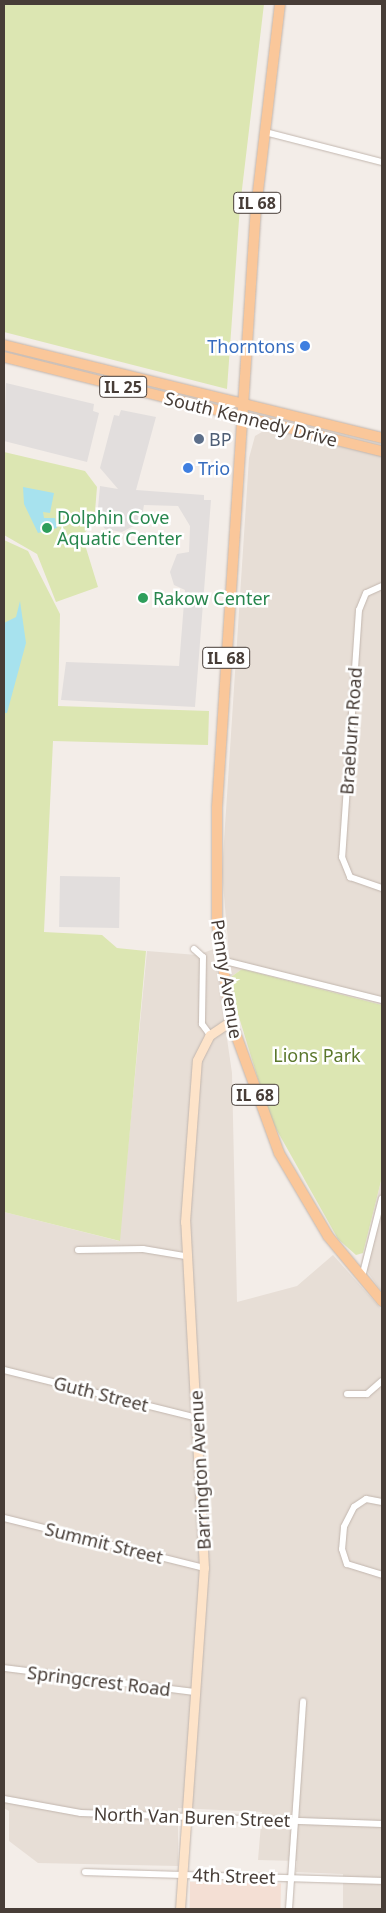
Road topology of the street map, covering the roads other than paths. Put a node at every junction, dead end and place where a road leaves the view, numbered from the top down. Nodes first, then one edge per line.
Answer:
1 (280, 4) edge
2 (265, 132) junction
3 (382, 162) edge
4 (4, 345) edge
5 (4, 357) edge
6 (243, 403) junction
7 (243, 416) junction
8 (382, 438) edge
9 (382, 451) edge
10 (382, 586) edge
11 (382, 888) edge
12 (194, 949) dead end
13 (221, 960) junction
14 (382, 1000) edge
15 (231, 1021) junction
16 (210, 1035) junction
17 (382, 1201) edge
18 (78, 1250) dead end
19 (185, 1256) junction
20 (362, 1277) junction
21 (382, 1301) edge
22 (4, 1370) edge
23 (382, 1381) edge
24 (348, 1394) dead end
25 (198, 1418) junction
26 (382, 1502) edge
27 (4, 1518) edge
28 (204, 1568) junction
29 (382, 1575) edge
30 (4, 1668) edge
31 (195, 1692) junction
32 (303, 1702) dead end
33 (4, 1799) edge
34 (187, 1818) junction
35 (295, 1822) junction
36 (382, 1824) edge
37 (85, 1872) dead end
38 (183, 1874) junction
39 (292, 1878) junction
40 (382, 1881) edge
41 (180, 1909) edge
42 (289, 1909) edge

1 - 2 main road, IL 68
2 - 3 street
2 - 6 main road, IL 68
4 - 6 main road, South Kennedy Drive / IL 25
5 - 7 main road, South Kennedy Drive / IL 25
6 - 7 main road, IL 68
6 - 8 main road, South Kennedy Drive / IL 25
7 - 9 main road, South Kennedy Drive / IL 25
7 - 13 main road, Penny Avenue / IL 68
10 - 11 street, Braeburn Road
12 - 16 street
13 - 14 street
13 - 15 main road, Penny Avenue / IL 68
15 - 16 street
15 - 20 main road, Penny Avenue / IL 68
16 - 19 street, Barrington Avenue
17 - 20 street
18 - 19 street
19 - 25 street, Barrington Avenue
20 - 21 main road, Penny Avenue / IL 68
22 - 25 street, Guth Street
23 - 24 street
25 - 28 street, Barrington Avenue
26 - 29 street
27 - 28 street, Summit Street
28 - 31 street, Barrington Avenue
30 - 31 street, Springcrest Road
31 - 34 street, Barrington Avenue
32 - 35 street
33 - 34 street, North Van Buren Street
34 - 35 street, North Van Buren Street
34 - 38 street, Barrington Avenue
35 - 36 street, North Van Buren Street
35 - 39 street
37 - 38 street, 4th Street
38 - 39 street, 4th Street
38 - 41 street, Barrington Avenue
39 - 40 street, 4th Street
39 - 42 street

